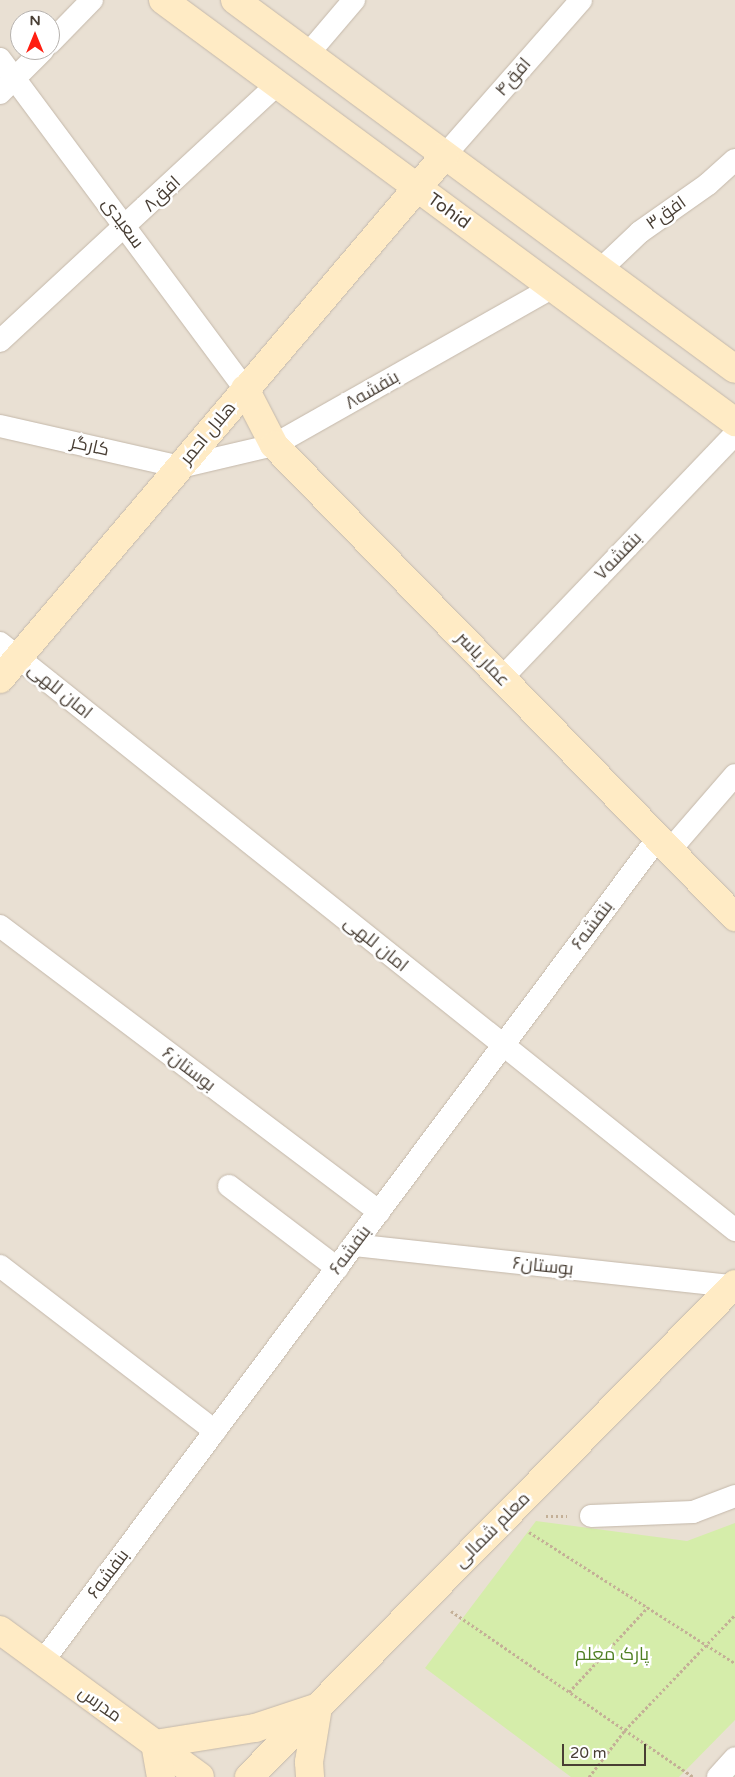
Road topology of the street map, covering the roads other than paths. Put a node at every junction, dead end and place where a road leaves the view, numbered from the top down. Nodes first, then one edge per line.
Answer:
1 (92, 0) edge
2 (163, 0) edge
3 (235, 0) edge
4 (354, 0) edge
5 (581, 0) edge
6 (60, 32) edge
7 (308, 54) junction
8 (0, 59) edge
9 (32, 60) edge
10 (16, 77) junction
11 (278, 84) junction
12 (0, 94) edge
13 (445, 155) junction
14 (735, 160) edge
15 (417, 187) junction
16 (126, 228) junction
17 (600, 270) junction
18 (553, 287) junction
19 (0, 341) edge
20 (735, 369) edge
21 (245, 389) junction
22 (735, 422) edge
23 (0, 426) edge
24 (735, 434) edge
25 (274, 445) junction
26 (180, 467) junction
27 (9, 650) edge
28 (502, 678) junction
29 (0, 679) edge
30 (735, 775) edge
31 (664, 844) junction
32 (735, 917) edge
33 (0, 926) edge
34 (503, 1045) junction
35 (229, 1186) dead end
36 (379, 1212) junction
37 (735, 1230) edge
38 (354, 1245) junction
39 (0, 1266) edge
40 (337, 1268) junction
41 (734, 1285) edge
42 (215, 1431) junction
43 (735, 1496) edge
44 (591, 1516) road end
45 (0, 1630) edge
46 (43, 1662) junction
47 (318, 1707) junction
48 (155, 1744) junction
49 (735, 1758) edge
50 (160, 1777) edge
51 (200, 1777) edge
52 (249, 1777) edge
53 (310, 1777) edge
54 (718, 1777) edge

1 - 6 street
2 - 11 street, Tohid
3 - 7 street
4 - 7 street
5 - 13 street, افق۴
7 - 13 street
8 - 10 street, سعیدی
9 - 10 street
10 - 12 street
10 - 16 street, سعیدی
11 - 15 street, Tohid
11 - 16 street, افق۸
13 - 15 street, هلال احمر
13 - 17 street
14 - 17 street, افق۳
15 - 18 street, Tohid
15 - 21 street, هلال احمر
16 - 19 street, افق۸
16 - 21 street, سعیدی
17 - 20 street
18 - 22 street, Tohid
18 - 25 street, بنفشه۸
21 - 25 street, عمار یاسر
21 - 26 street, هلال احمر
23 - 26 street, کارگر
24 - 28 street, بنفشه۷
25 - 26 street, بنفشه۸
25 - 28 street, عمار یاسر
26 - 27 street, هلال احمر
27 - 29 street, هلال احمر
27 - 34 street, امان للهی
28 - 31 street, عمار یاسر
30 - 31 street, بنفشه۶
31 - 32 street, عمار یاسر
31 - 34 street, بنفشه۶
33 - 36 street, بوستان۶
34 - 36 street, بنفشه۶
34 - 37 street, امان للهی
35 - 40 street
36 - 38 street, بنفشه۶
38 - 40 street, بنفشه۶
38 - 41 street, بوستان۶
39 - 42 street
40 - 42 street, بنفشه۶
41 - 47 street, معلم شمالی
42 - 46 street, بنفشه۶
43 - 44 street
45 - 46 street, مدرس
46 - 48 street, مدرس
47 - 48 street
47 - 52 street, معلم شمالی
47 - 53 street
48 - 50 street
48 - 51 street, مدرس
49 - 54 street

